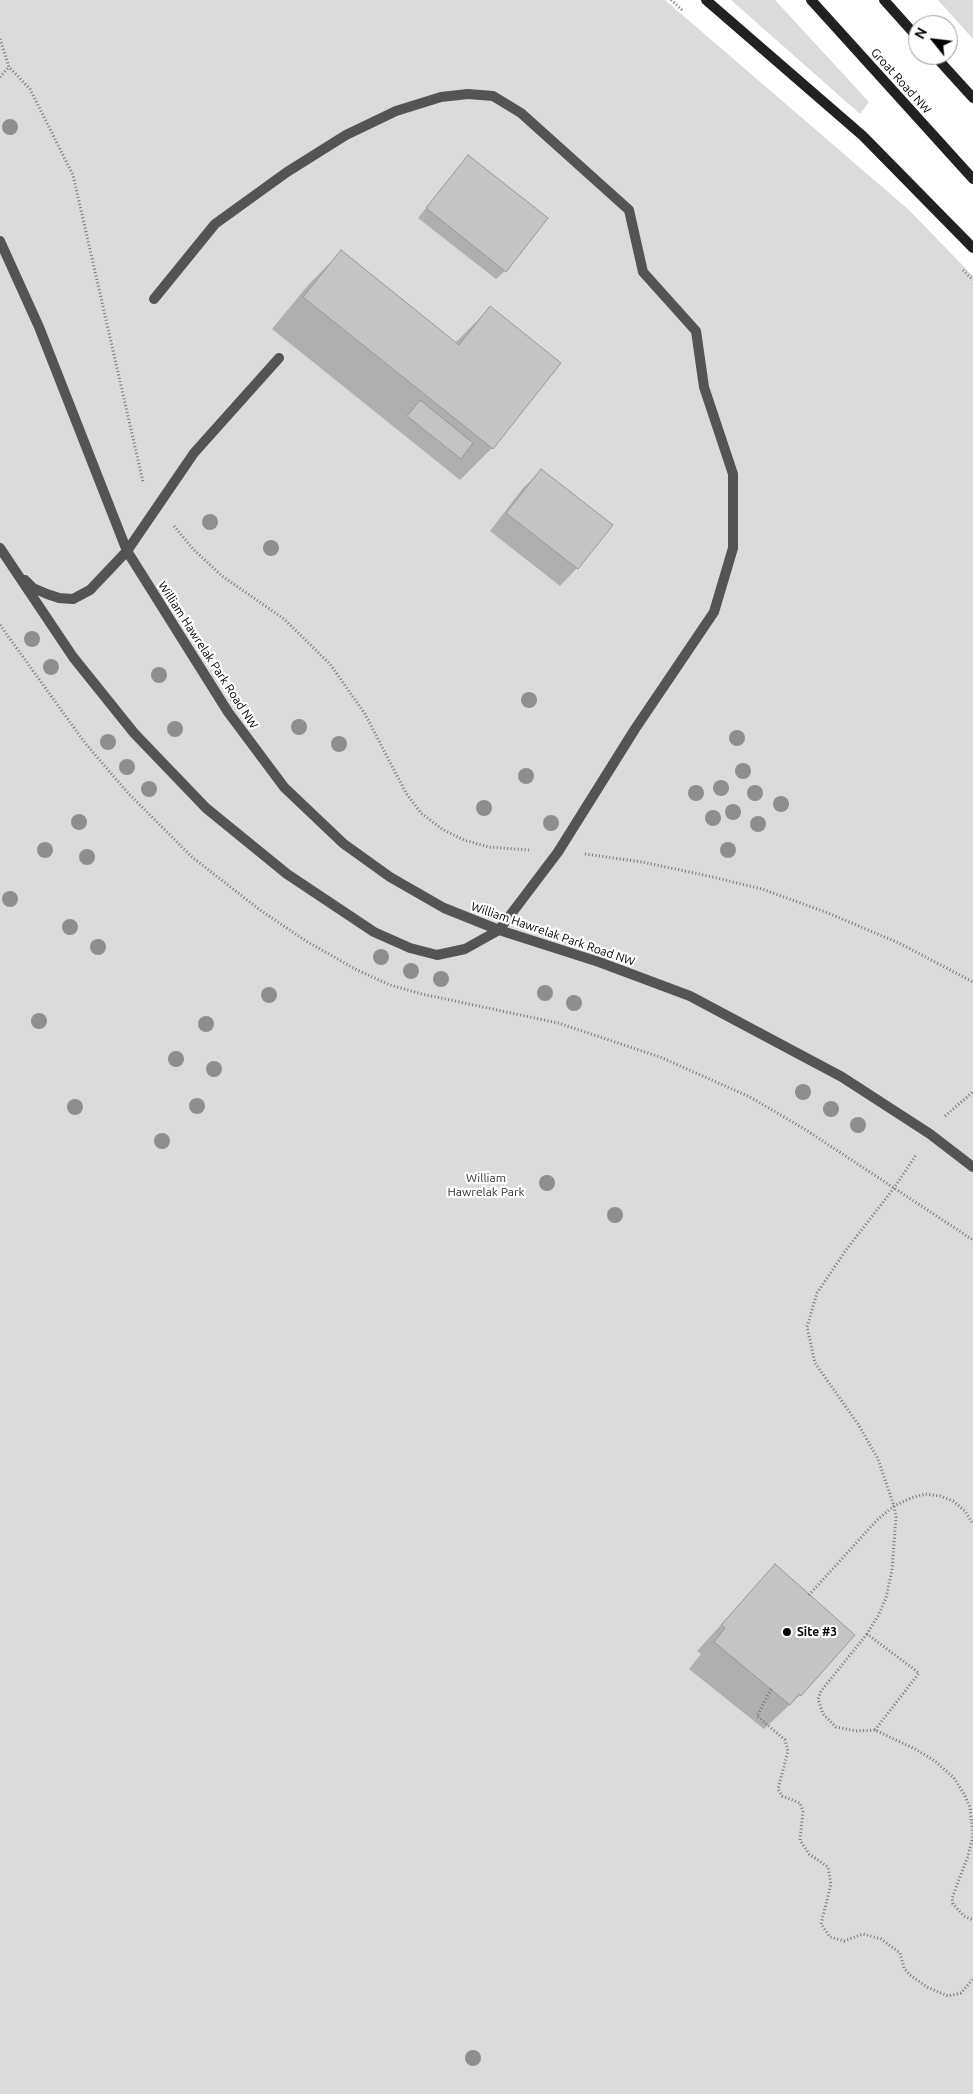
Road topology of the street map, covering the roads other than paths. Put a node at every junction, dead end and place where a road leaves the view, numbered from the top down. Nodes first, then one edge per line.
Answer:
1 (706, 0) edge
2 (811, 0) edge
3 (884, 0) edge
4 (908, 27) edge
5 (943, 65) edge
6 (973, 98) edge
7 (973, 178) edge
8 (0, 241) edge
9 (973, 248) edge
10 (154, 298) dead end
11 (279, 358) dead end
12 (0, 548) edge
13 (127, 552) junction
14 (16, 573) junction
15 (499, 930) junction
16 (973, 1168) edge

1 - 9 main road
2 - 7 main road, Groat Road NW
3 - 4 main road
5 - 6 main road
8 - 13 street, William Hawrelak Park Road NW
10 - 15 street
11 - 13 street
12 - 14 street
13 - 14 street
13 - 15 street, William Hawrelak Park Road NW
14 - 15 street
15 - 16 street, William Hawrelak Park Road NW

